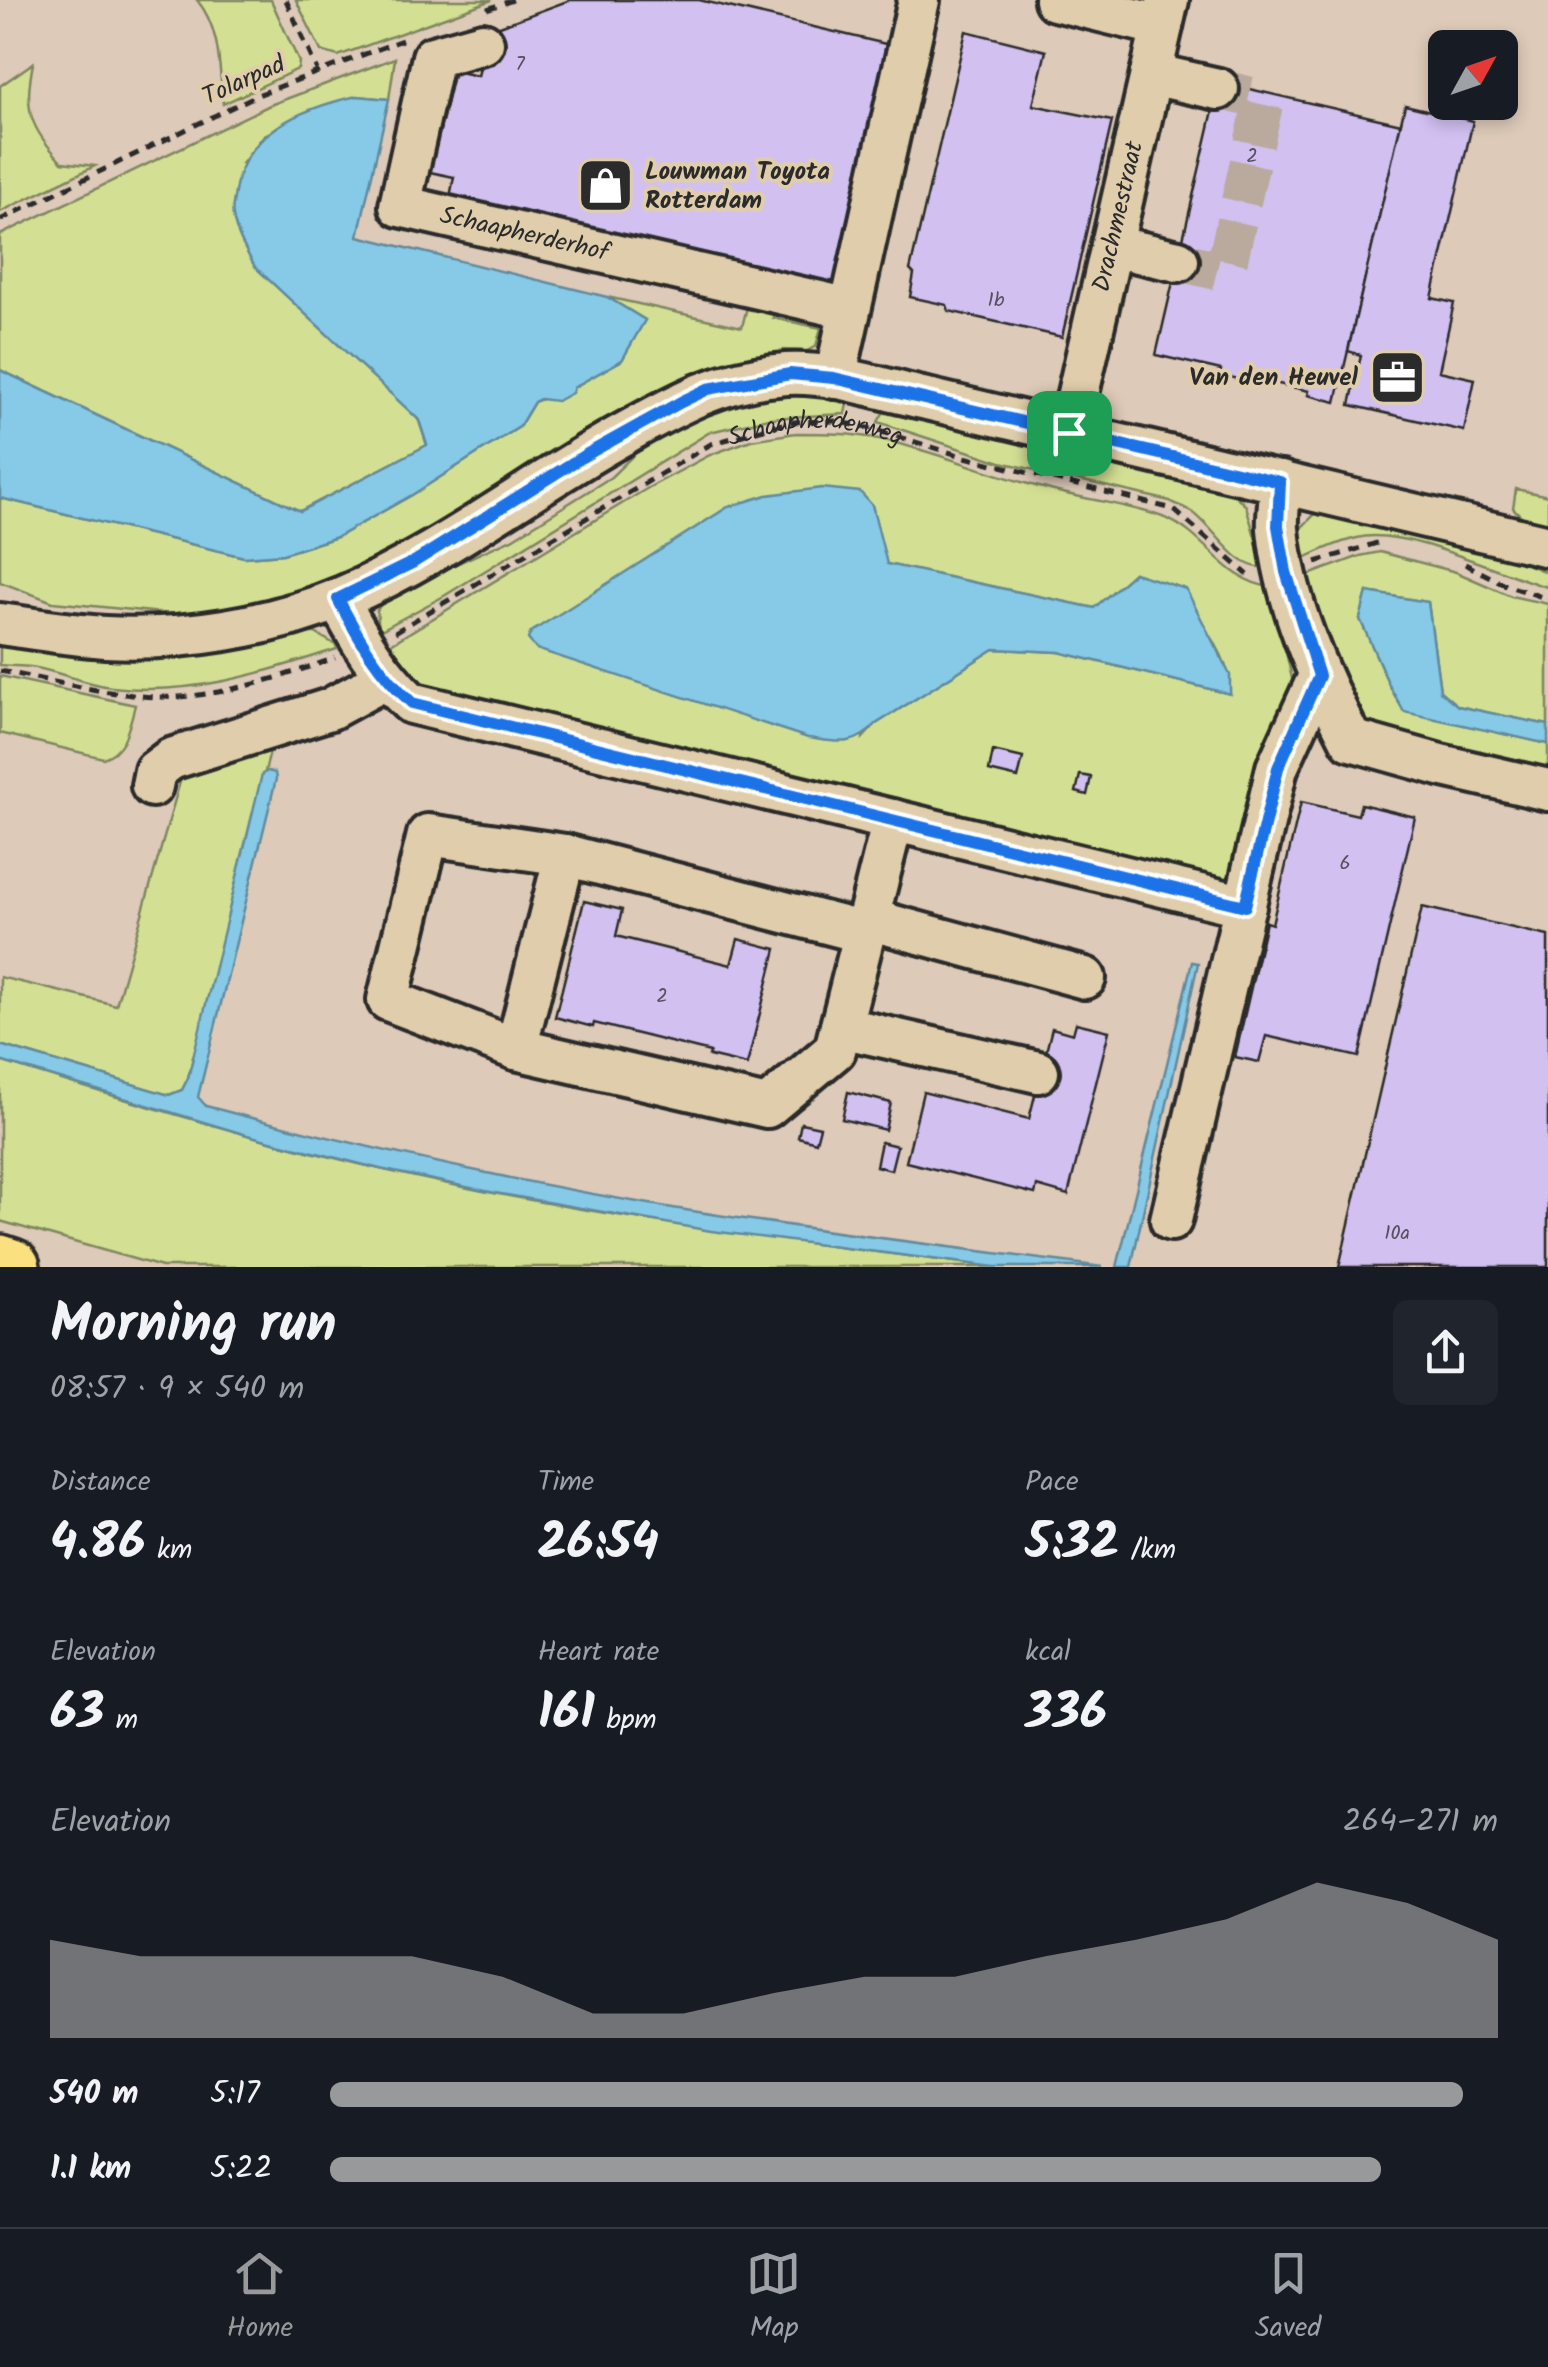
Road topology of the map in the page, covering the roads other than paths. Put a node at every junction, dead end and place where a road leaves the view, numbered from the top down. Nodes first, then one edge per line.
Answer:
1 (1055, 0) edge
2 (906, 3) edge
3 (1165, 13) edge
4 (482, 28) road end
5 (1151, 74) junction
6 (1218, 89) tunnel mouth
7 (1112, 246) junction
8 (1178, 261) tunnel mouth
9 (850, 310) junction
10 (834, 378) junction
11 (1069, 433) junction
12 (1280, 482) junction
13 (1548, 546) edge
14 (338, 599) junction
15 (0, 606) edge
16 (0, 624) edge
17 (73, 634) junction
18 (374, 664) junction
19 (1319, 676) junction
20 (152, 786) dead end
21 (1548, 790) edge
22 (892, 820) junction
23 (565, 855) junction
24 (1245, 906) junction
25 (867, 926) junction
26 (1085, 978) dead end
27 (841, 1028) junction
28 (516, 1049) junction
29 (1038, 1072) dead end
30 (1170, 1220) dead end
31 (0, 1263) edge
32 (12, 1267) edge

1 - 3 street
2 - 9 street
3 - 5 street, Drachmestraat
4 - 9 street, Schaapherderhof
5 - 6 street
5 - 7 street, Drachmestraat
7 - 8 street
7 - 11 street, Drachmestraat
9 - 10 street
10 - 11 street, Schaapherderweg
10 - 14 street, Schaapherderweg
11 - 12 street, Schaapherderweg
12 - 13 street, Schaapherderweg
12 - 19 street
14 - 17 street, Schaapherderweg
14 - 18 street
15 - 17 street, Schaapherderweg
16 - 17 street, Schaapherderweg
18 - 20 street
18 - 22 street
19 - 21 street
19 - 24 street
22 - 24 street
22 - 25 street
23 - 25 street
23 - 28 street
23 - 28 street
24 - 30 street
25 - 26 street
25 - 27 street
27 - 28 street
27 - 29 street
31 - 32 highway

